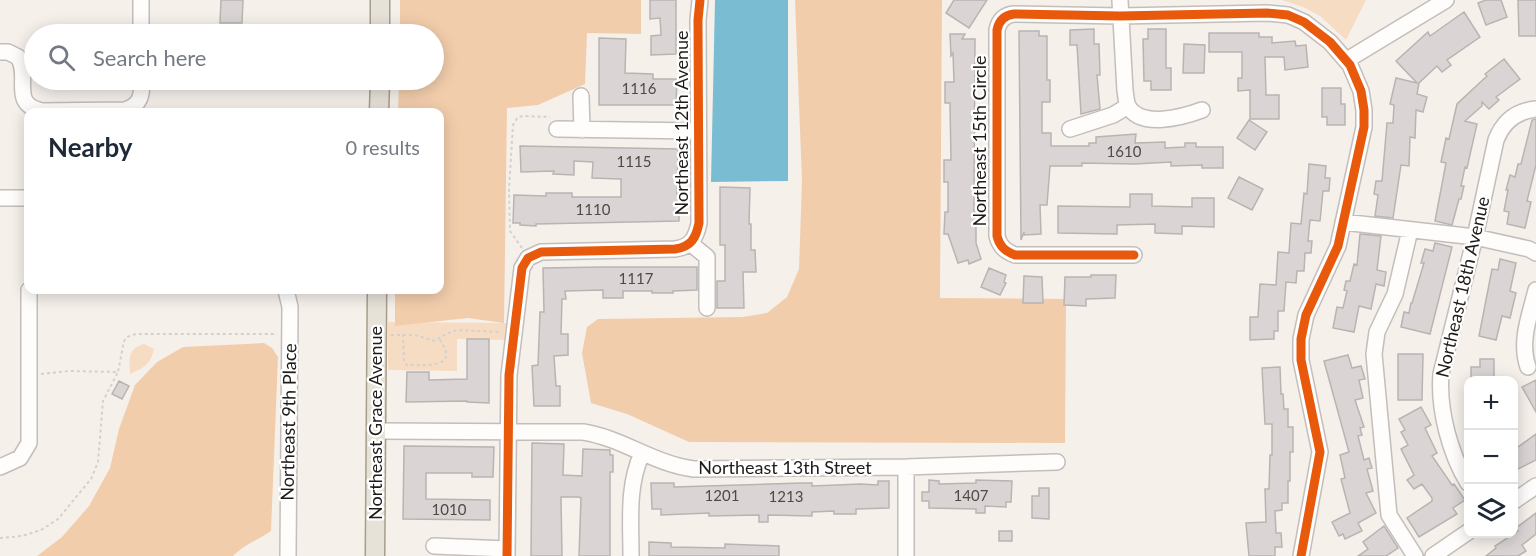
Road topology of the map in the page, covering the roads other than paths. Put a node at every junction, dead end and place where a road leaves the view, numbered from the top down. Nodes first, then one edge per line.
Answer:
1 (141, 0) edge
2 (381, 0) edge
3 (700, 0) edge
4 (1446, 0) edge
5 (1267, 7) edge
6 (1120, 8) edge
7 (141, 24) edge
8 (380, 24) edge
9 (0, 52) edge
10 (1347, 60) junction
11 (141, 90) edge
12 (380, 90) edge
13 (581, 96) dead end
14 (1128, 106) junction
15 (34, 108) edge
16 (130, 108) edge
17 (379, 108) edge
18 (1536, 109) edge
19 (1202, 110) dead end
20 (557, 129) road end
21 (1071, 129) dead end
22 (582, 130) junction
23 (698, 131) junction
24 (0, 198) edge
25 (24, 198) edge
26 (1343, 222) junction
27 (1410, 230) junction
28 (1475, 237) junction
29 (690, 243) junction
30 (1536, 253) edge
31 (1134, 255) dead end
32 (1536, 290) edge
33 (29, 294) edge
34 (288, 294) edge
35 (377, 294) edge
36 (707, 308) dead end
37 (1528, 366) dead end
38 (376, 430) junction
39 (508, 433) junction
40 (642, 453) junction
41 (1057, 462) dead end
42 (0, 467) edge
43 (906, 467) junction
44 (1464, 476) edge
45 (1536, 486) edge
46 (1518, 498) edge
47 (1464, 535) edge
48 (434, 546) dead end
49 (507, 553) edge
50 (288, 556) edge
51 (375, 556) edge
52 (631, 556) edge
53 (906, 556) edge
54 (1301, 556) edge
55 (1415, 556) edge
56 (1433, 556) edge

1 - 7 street
2 - 8 main road
3 - 23 street, Northeast 12th Avenue
4 - 10 street
5 - 6 street
5 - 10 street
6 - 14 street
6 - 31 street, Northeast 15th Circle
9 - 15 street
10 - 26 street
11 - 16 street
12 - 17 main road
13 - 22 street
14 - 19 street
14 - 21 street
18 - 28 street, Northeast 18th Avenue
20 - 22 street
22 - 23 street
23 - 29 street, Northeast 12th Avenue
24 - 25 street
26 - 27 street
26 - 54 street
27 - 28 street
27 - 55 street
28 - 30 street
28 - 44 street, Northeast 18th Avenue
29 - 36 street
29 - 39 street
32 - 37 street
33 - 42 street
34 - 50 street, Northeast 9th Place
35 - 38 main road, Northeast Grace Avenue
38 - 39 street, Northeast 13th Street
38 - 51 main road, Northeast Grace Avenue
39 - 40 street, Northeast 13th Street
39 - 49 street
40 - 43 street, Northeast 13th Street
40 - 52 street
41 - 43 street, Northeast 13th Street
43 - 53 street
45 - 46 street
47 - 56 street
48 - 49 street

